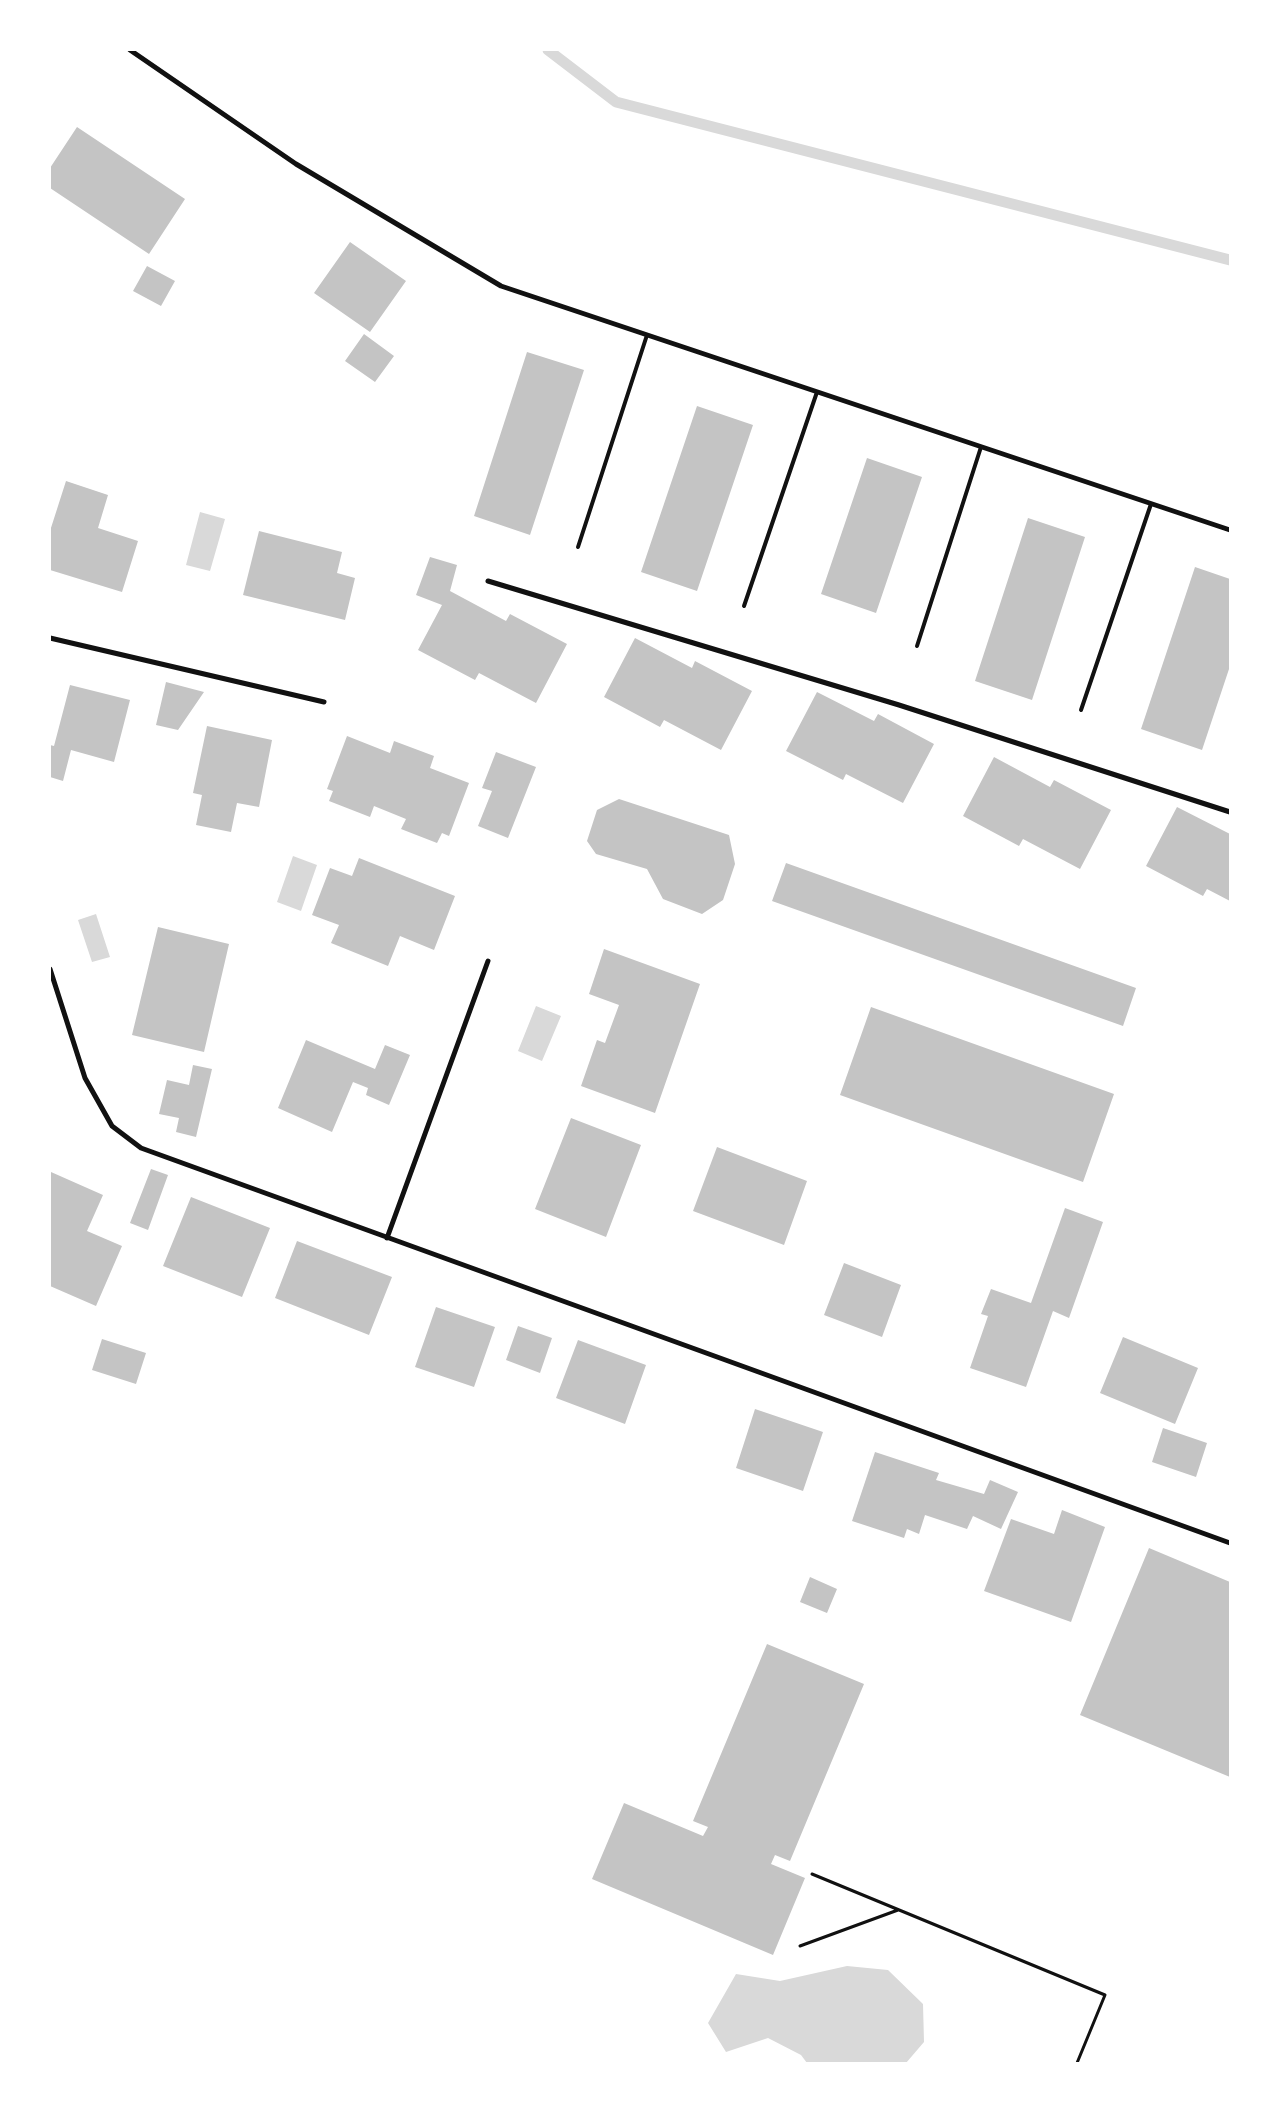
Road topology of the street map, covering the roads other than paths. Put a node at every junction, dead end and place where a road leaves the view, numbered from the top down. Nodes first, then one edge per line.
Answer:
1 (130, 50) edge
2 (647, 335) junction
3 (817, 392) junction
4 (981, 447) junction
5 (1151, 504) junction
6 (1230, 530) edge
7 (578, 547) dead end
8 (488, 580) dead end
9 (744, 606) dead end
10 (50, 638) edge
11 (917, 646) dead end
12 (324, 702) dead end
13 (1081, 710) dead end
14 (1230, 812) edge
15 (488, 961) dead end
16 (50, 969) edge
17 (387, 1238) junction
18 (1230, 1543) edge

1 - 2 street
2 - 3 street
2 - 7 lane
3 - 4 street
3 - 9 lane
4 - 5 street
4 - 11 lane
5 - 6 street
5 - 13 lane
8 - 14 street
10 - 12 street
15 - 17 street
16 - 17 street
17 - 18 street

